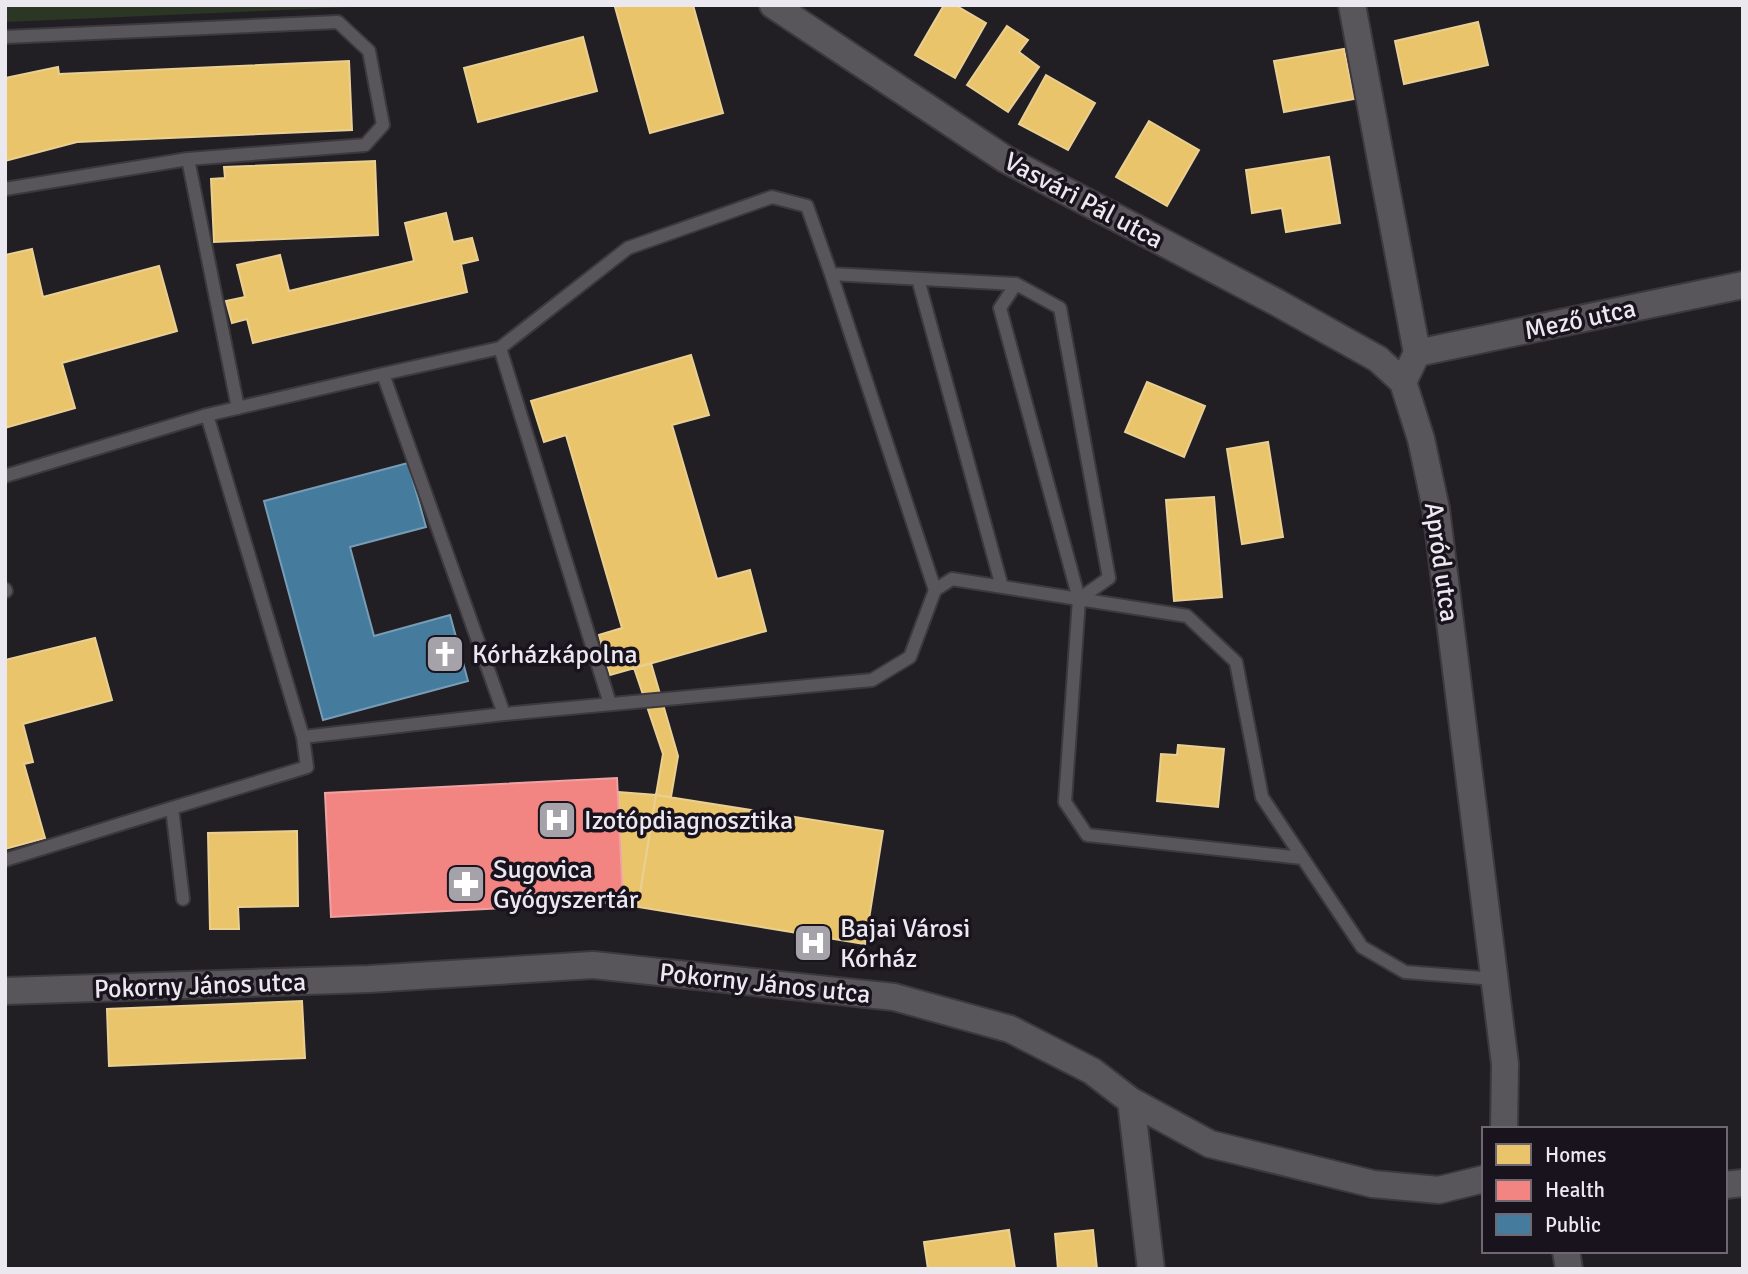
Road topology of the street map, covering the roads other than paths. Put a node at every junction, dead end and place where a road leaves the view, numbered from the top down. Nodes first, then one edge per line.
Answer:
1 (773, 5) edge
2 (1352, 5) edge
3 (5, 37) edge
4 (188, 159) junction
5 (5, 189) edge
6 (831, 274) junction
7 (918, 279) junction
8 (1016, 284) junction
9 (1743, 285) edge
10 (500, 348) junction
11 (1417, 353) junction
12 (383, 374) junction
13 (1403, 382) junction
14 (238, 408) junction
15 (207, 415) junction
16 (5, 476) edge
17 (1002, 587) junction
18 (934, 590) junction
19 (1079, 599) junction
20 (610, 704) junction
21 (504, 714) junction
22 (303, 737) junction
23 (172, 808) junction
24 (1302, 858) junction
25 (5, 860) edge
26 (183, 899) dead end
27 (1494, 979) junction
28 (5, 991) edge
29 (1131, 1101) junction
30 (1504, 1127) edge
31 (1482, 1179) edge
32 (1151, 1269) edge

1 - 13 street, Vasvári Pál utca
2 - 11 street
3 - 4 lane
4 - 5 lane
4 - 14 lane
6 - 7 lane
6 - 10 lane
6 - 18 lane
7 - 8 lane
7 - 17 lane
8 - 19 lane
8 - 19 lane
9 - 11 street, Mező utca
10 - 12 lane
10 - 20 lane
11 - 13 street
12 - 14 lane
12 - 21 lane
13 - 27 street, Apród utca
14 - 15 lane
15 - 16 lane
15 - 22 lane
17 - 18 lane
17 - 19 lane
18 - 20 lane
19 - 24 lane
19 - 24 lane
20 - 21 lane
21 - 22 lane
22 - 23 lane
23 - 25 lane
23 - 26 lane
24 - 27 lane
27 - 30 street, Apród utca
28 - 29 street, Pokorny János utca
29 - 31 street, Pokorny János utca
29 - 32 street

